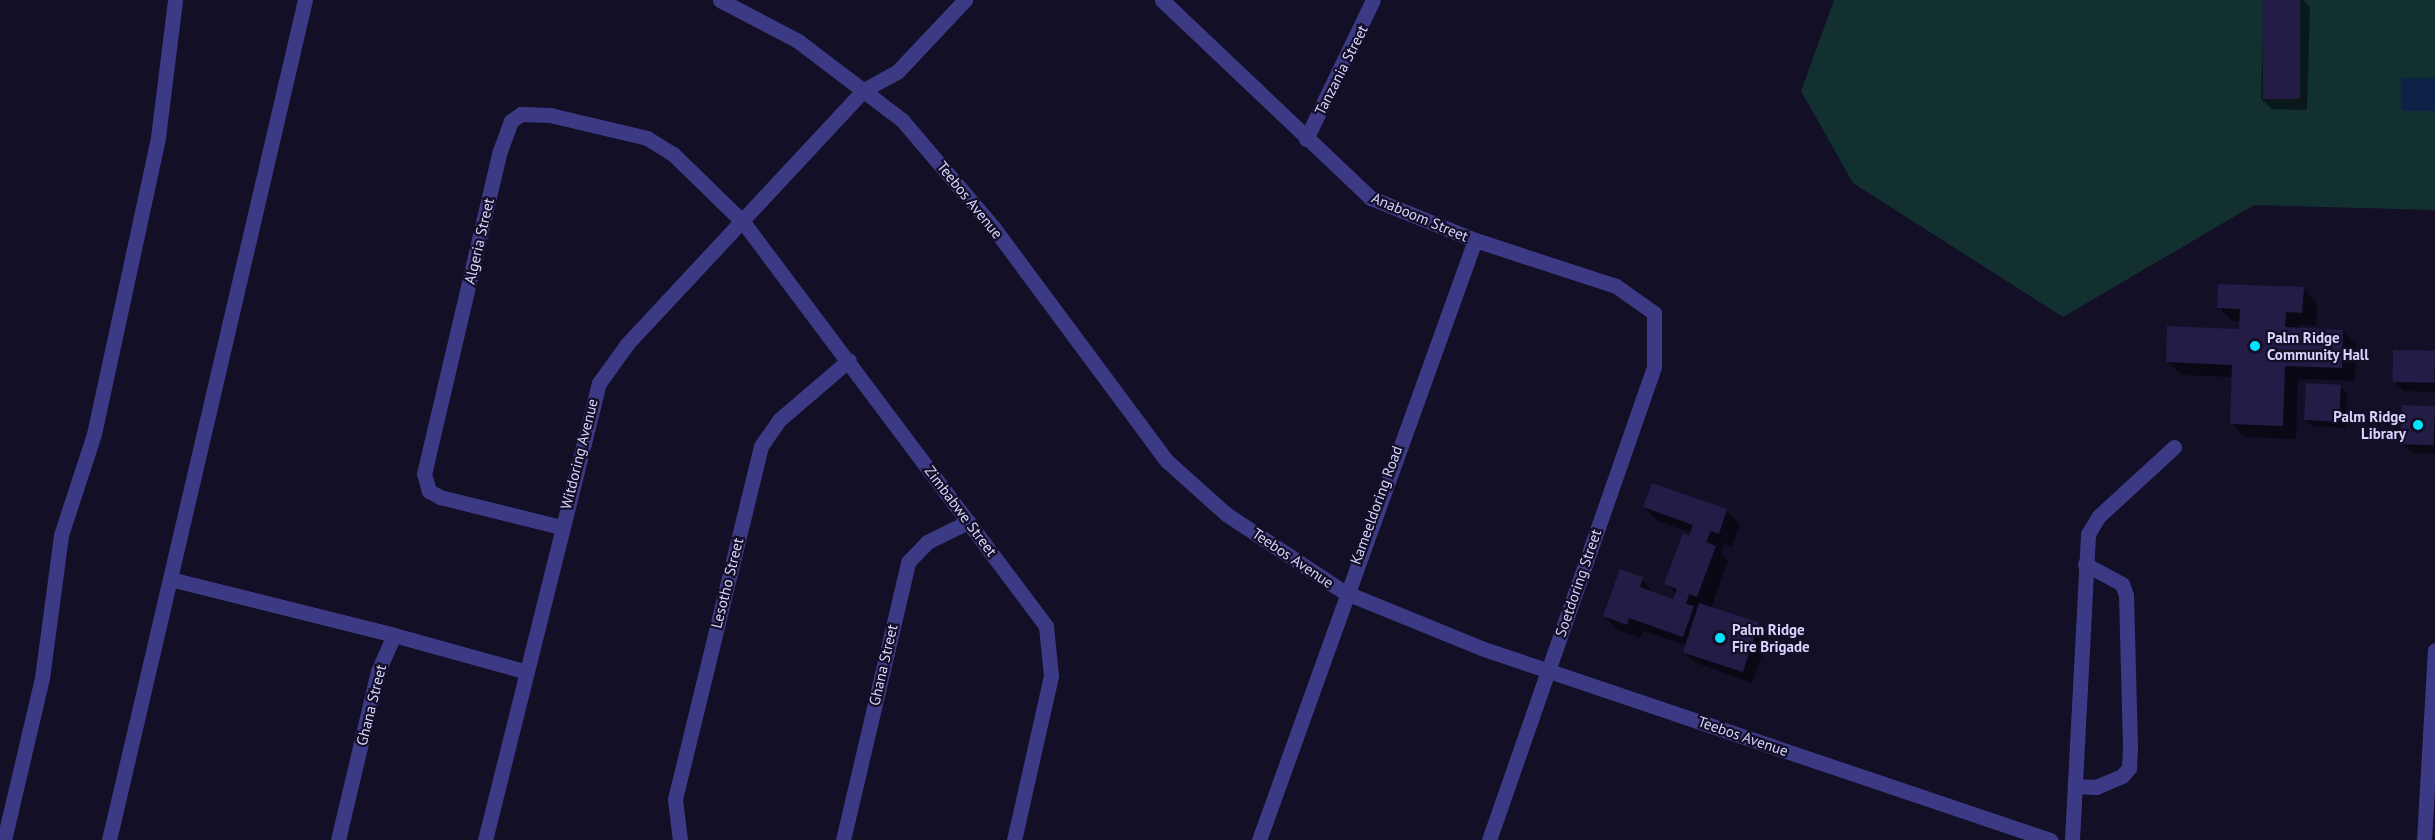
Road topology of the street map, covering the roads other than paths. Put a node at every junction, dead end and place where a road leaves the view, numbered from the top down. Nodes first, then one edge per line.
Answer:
1 (175, 0) edge
2 (305, 0) edge
3 (720, 0) edge
4 (965, 0) edge
5 (1162, 0) edge
6 (1373, 0) edge
7 (1179, 6) edge
8 (864, 90) junction
9 (1306, 138) junction
10 (743, 222) junction
11 (1474, 240) junction
12 (1658, 326) joint
13 (849, 360) junction
14 (2174, 447) dead end
15 (968, 522) junction
16 (561, 527) junction
17 (2085, 564) junction
18 (170, 579) junction
19 (1344, 592) junction
20 (394, 635) junction
21 (2435, 650) edge
22 (1547, 670) junction
23 (527, 672) junction
24 (2075, 786) junction
25 (4, 840) edge
26 (109, 840) edge
27 (338, 840) edge
28 (485, 840) edge
29 (680, 840) edge
30 (843, 840) edge
31 (1014, 840) edge
32 (1259, 840) edge
33 (1489, 840) edge
34 (2050, 840) edge
35 (2072, 840) edge
36 (2424, 840) edge

1 - 25 street
2 - 18 street
3 - 8 street, Teebos Avenue
4 - 8 street, Witdoring Avenue
5 - 7 street, Anaboom Street
6 - 9 street, Tanzania Street
7 - 9 street, Anaboom Street
8 - 10 street, Witdoring Avenue
8 - 19 street, Teebos Avenue
9 - 11 street, Anaboom Street
10 - 13 street, Zimbabwe Street
10 - 16 street, Witdoring Avenue
10 - 16 street, Algeria Street
11 - 12 street, Anaboom Street
11 - 19 street, Kameeldoring Road
12 - 22 street, Soetdoring Street
13 - 15 street, Zimbabwe Street
13 - 29 street, Lesotho Street
14 - 17 street
15 - 30 street, Ghana Street
15 - 31 street, Zimbabwe Street
16 - 23 street, Witdoring Avenue
17 - 24 street
17 - 24 street
18 - 20 street
18 - 26 street
19 - 22 street, Teebos Avenue
19 - 32 street, Kameeldoring Road
20 - 23 street
20 - 27 street, Ghana Street
21 - 36 street
22 - 33 street, Soetdoring Street
22 - 34 street, Teebos Avenue
23 - 28 street, Witdoring Avenue
24 - 35 street

